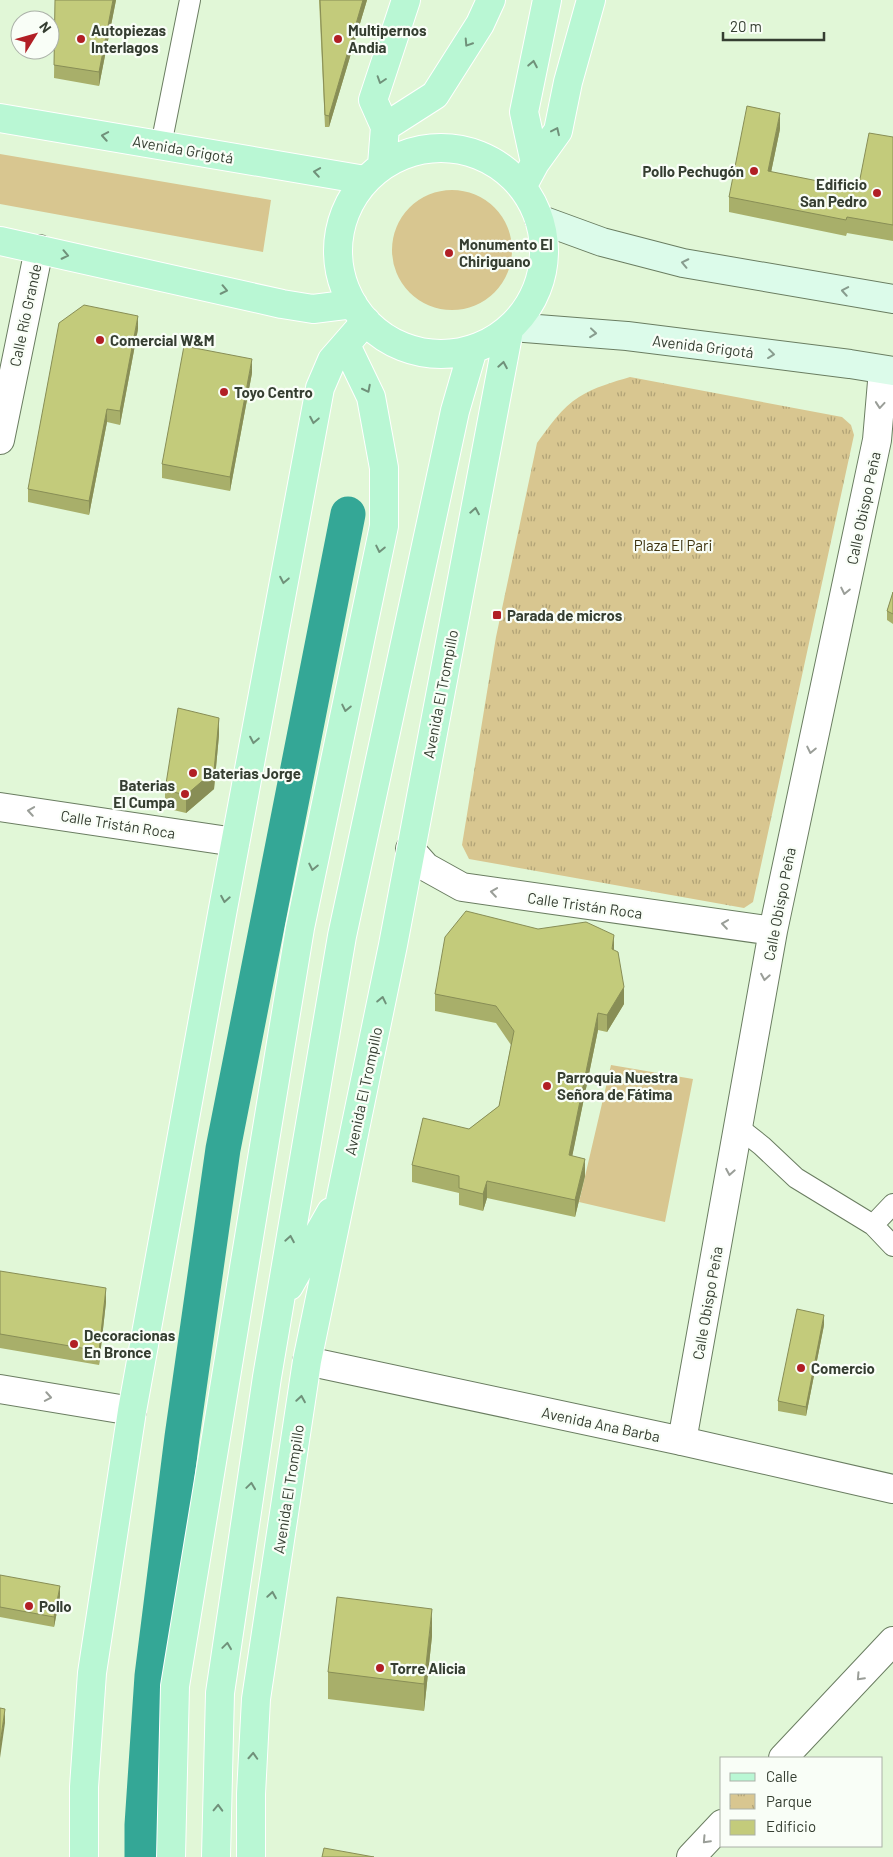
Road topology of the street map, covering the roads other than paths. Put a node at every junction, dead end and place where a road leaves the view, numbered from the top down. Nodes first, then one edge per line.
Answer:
1 (190, 0) edge
2 (406, 0) edge
3 (491, 0) edge
4 (548, 0) edge
5 (591, 0) edge
6 (0, 118) edge
7 (386, 127) junction
8 (161, 145) junction
9 (535, 163) junction
10 (374, 173) junction
11 (522, 187) junction
12 (539, 218) junction
13 (0, 241) edge
14 (39, 249) junction
15 (893, 299) edge
16 (359, 313) junction
17 (511, 328) junction
18 (346, 345) junction
19 (473, 349) junction
20 (890, 367) edge
21 (0, 440) edge
22 (885, 448) edge
23 (0, 807) edge
24 (235, 842) junction
25 (410, 849) junction
26 (773, 931) junction
27 (738, 1127) junction
28 (343, 1191) junction
29 (893, 1204) edge
30 (873, 1224) junction
31 (893, 1246) edge
32 (280, 1302) junction
33 (307, 1362) junction
34 (0, 1389) edge
35 (132, 1411) junction
36 (682, 1441) junction
37 (893, 1489) edge
38 (893, 1641) edge
39 (784, 1757) edge
40 (251, 1817) junction
41 (720, 1826) edge
42 (84, 1857) edge
43 (171, 1857) edge
44 (216, 1857) edge
45 (240, 1857) edge
46 (251, 1857) edge
47 (691, 1857) edge

1 - 8 lane
2 -> 7 main road
3 -> 7 main road
9 -> 4 main road
9 -> 5 main road
8 -> 6 main road, Avenida Grigotá
7 - 10 main road
10 -> 8 main road, Avenida Grigotá
9 - 11 main road
10 - 11 main road
10 - 16 main road
11 - 12 main road
15 -> 12 main road
12 - 17 main road
13 - 14 main road
14 -> 16 main road
14 - 21 street, Calle Río Grande
16 - 18 main road
16 - 19 main road
17 - 19 main road
17 -> 20 main road, Avenida Grigotá
25 -> 17 main road, Avenida El Trompillo
18 -> 24 main road
18 -> 43 main road
32 -> 19 main road
20 -> 22 street, Calle Obispo Peña
22 -> 26 street, Calle Obispo Peña
24 -> 23 street, Calle Tristán Roca
24 -> 35 main road
26 -> 25 street, Calle Tristán Roca
28 -> 25 main road, Avenida El Trompillo
26 -> 27 street, Calle Obispo Peña
27 - 30 lane
27 -> 36 street, Calle Obispo Peña
28 - 32 main road
28 - 33 main road, Avenida El Trompillo
29 - 30 lane
30 - 31 lane
44 -> 32 main road
33 - 36 street, Avenida Ana Barba
40 -> 33 main road, Avenida El Trompillo
34 -> 35 street
35 - 42 main road
36 - 37 street, Avenida Ana Barba
38 -> 39 street
40 - 45 main road
40 - 46 main road, Avenida El Trompillo
41 -> 47 street

